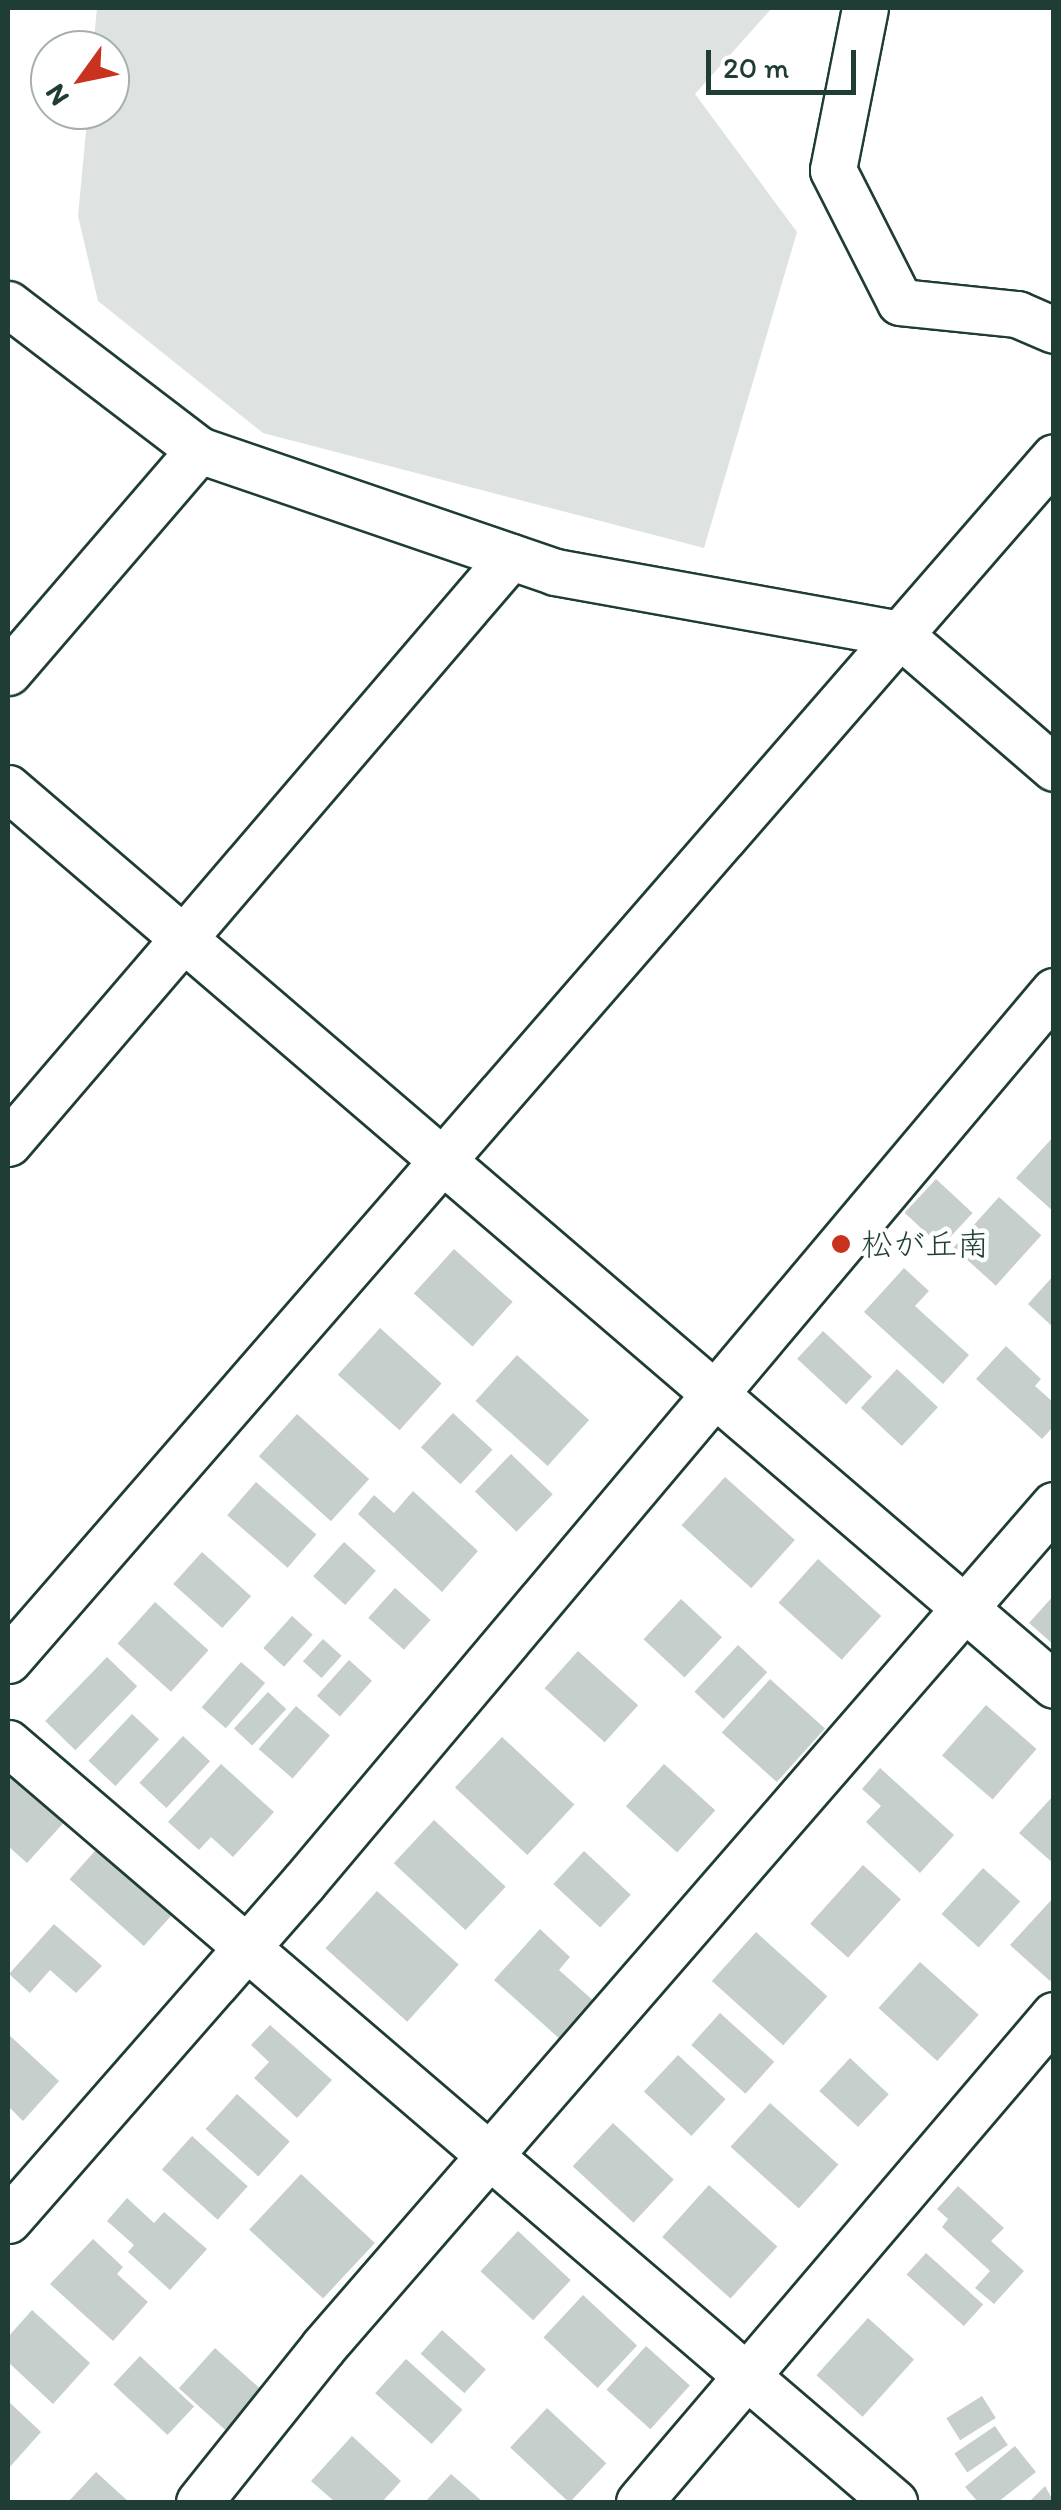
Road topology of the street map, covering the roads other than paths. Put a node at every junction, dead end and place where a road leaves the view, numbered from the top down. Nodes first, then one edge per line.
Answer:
1 (865, 8) edge
2 (8, 304) edge
3 (1054, 330) edge
4 (198, 450) junction
5 (1054, 456) edge
6 (510, 557) junction
7 (899, 634) junction
8 (8, 672) edge
9 (1054, 768) edge
10 (8, 788) edge
11 (181, 937) junction
12 (1054, 991) edge
13 (8, 1143) edge
14 (441, 1161) junction
15 (713, 1396) junction
16 (1054, 1505) edge
17 (964, 1610) junction
18 (8, 1660) edge
19 (1054, 1685) edge
20 (8, 1743) edge
21 (244, 1949) junction
22 (1054, 2015) edge
23 (489, 2159) junction
24 (8, 2220) edge
25 (747, 2378) junction
26 (199, 2502) edge
27 (639, 2502) edge
28 (894, 2502) edge

1 - 3 street
2 - 4 street
4 - 6 street
4 - 8 street
5 - 7 street
6 - 7 street
6 - 11 street
7 - 9 street
7 - 14 street
10 - 11 street
11 - 13 street
11 - 14 street
12 - 15 street
14 - 15 street
14 - 18 street
15 - 17 street
15 - 21 street
16 - 17 street
17 - 19 street
17 - 23 street
20 - 21 street
21 - 23 street
21 - 24 street
22 - 25 street
23 - 25 street
23 - 26 street
25 - 27 street
25 - 28 street

